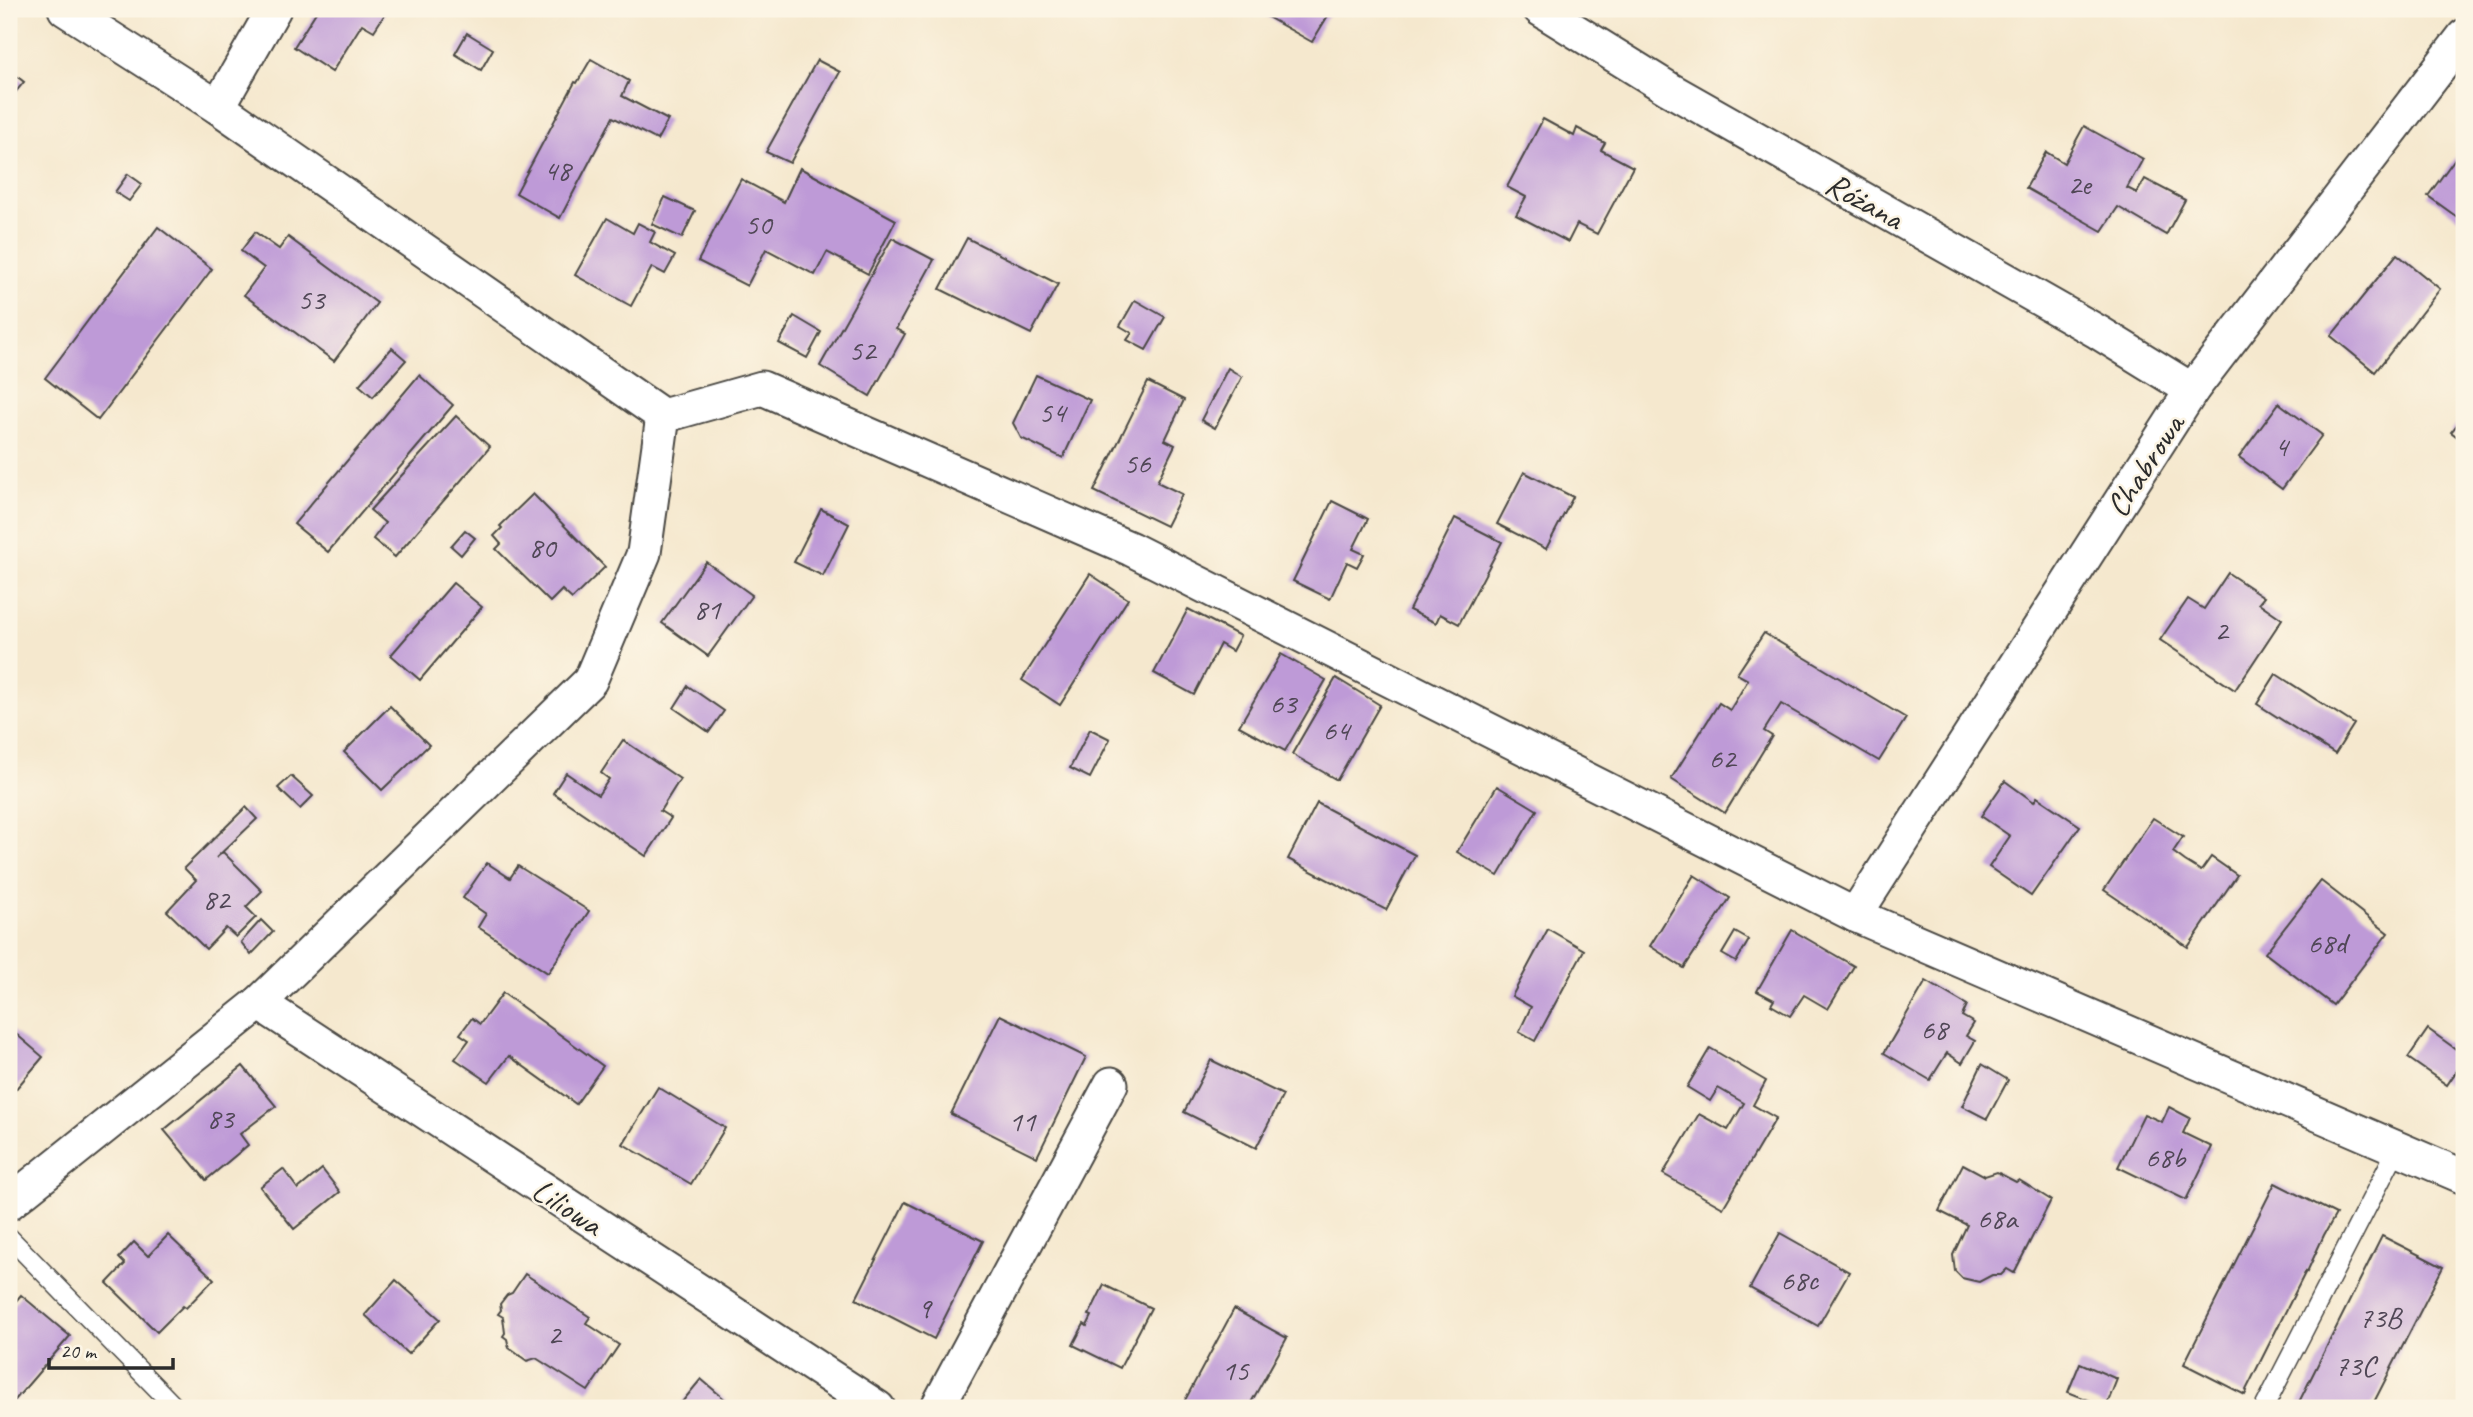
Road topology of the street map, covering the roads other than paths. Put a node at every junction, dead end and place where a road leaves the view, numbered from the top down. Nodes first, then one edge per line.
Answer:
1 (65, 9) edge
2 (274, 9) edge
3 (1540, 9) edge
4 (2464, 37) edge
5 (218, 107) junction
6 (2192, 390) junction
7 (663, 416) junction
8 (1855, 915) junction
9 (259, 1003) junction
10 (1111, 1084) dead end
11 (2398, 1149) junction
12 (2464, 1177) edge
13 (9, 1203) edge
14 (9, 1237) edge
15 (2265, 1406) dead end
16 (176, 1408) edge
17 (878, 1408) edge
18 (937, 1408) edge

1 - 5 street
2 - 5 street
3 - 6 street, Różana
4 - 6 street, Chabrowa
5 - 7 street
6 - 8 street, Chabrowa
7 - 8 street
7 - 9 street
8 - 11 street
9 - 13 street
9 - 17 street, Liliowa
10 - 18 street
11 - 12 street
11 - 15 lane
14 - 16 lane

